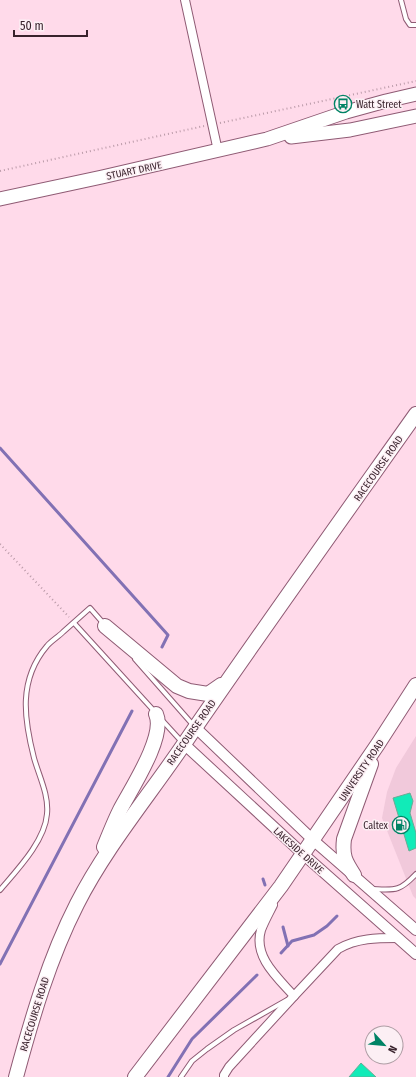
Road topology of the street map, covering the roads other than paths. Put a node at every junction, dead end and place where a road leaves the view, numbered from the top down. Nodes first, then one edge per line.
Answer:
1 (185, 0) edge
2 (401, 0) edge
3 (416, 25) edge
4 (416, 94) edge
5 (416, 116) edge
6 (267, 139) junction
7 (218, 151) junction
8 (0, 198) edge
9 (416, 414) edge
10 (74, 622) junction
11 (105, 626) junction
12 (226, 682) junction
13 (416, 685) edge
14 (156, 714) junction
15 (195, 726) junction
16 (184, 744) junction
17 (378, 744) junction
18 (313, 840) junction
19 (303, 854) junction
20 (416, 874) edge
21 (354, 875) junction
22 (88, 883) junction
23 (281, 886) junction
24 (369, 889) junction
25 (0, 890) edge
26 (416, 930) edge
27 (398, 938) junction
28 (416, 954) edge
29 (294, 996) junction
30 (16, 1077) edge
31 (135, 1077) edge
32 (181, 1077) edge
33 (224, 1077) edge

1 - 7 street
2 - 3 lane
4 - 6 main road, STUART DRIVE
5 - 6 main road, STUART DRIVE
6 - 7 main road, STUART DRIVE
7 - 8 main road, STUART DRIVE
9 - 12 highway, RACECOURSE ROAD
10 - 11 lane
10 - 14 lane
10 - 25 lane
11 - 12 highway
11 - 15 lane
12 - 15 highway, RACECOURSE ROAD
13 - 17 highway, UNIVERSITY ROAD
14 - 16 lane
14 - 22 highway
15 - 16 highway, RACECOURSE ROAD
15 - 18 street, LAKESIDE DRIVE
16 - 19 street, LAKESIDE DRIVE
16 - 22 highway, RACECOURSE ROAD
17 - 18 highway, UNIVERSITY ROAD
17 - 21 highway
18 - 19 highway, UNIVERSITY ROAD
18 - 21 street, LAKESIDE DRIVE
19 - 23 highway
19 - 27 street, LAKESIDE DRIVE
20 - 24 lane
21 - 24 street, LAKESIDE DRIVE
22 - 30 highway, RACECOURSE ROAD
23 - 29 street
23 - 31 highway
24 - 26 street, LAKESIDE DRIVE
27 - 28 street, LAKESIDE DRIVE
27 - 29 street
29 - 32 lane
29 - 33 street

